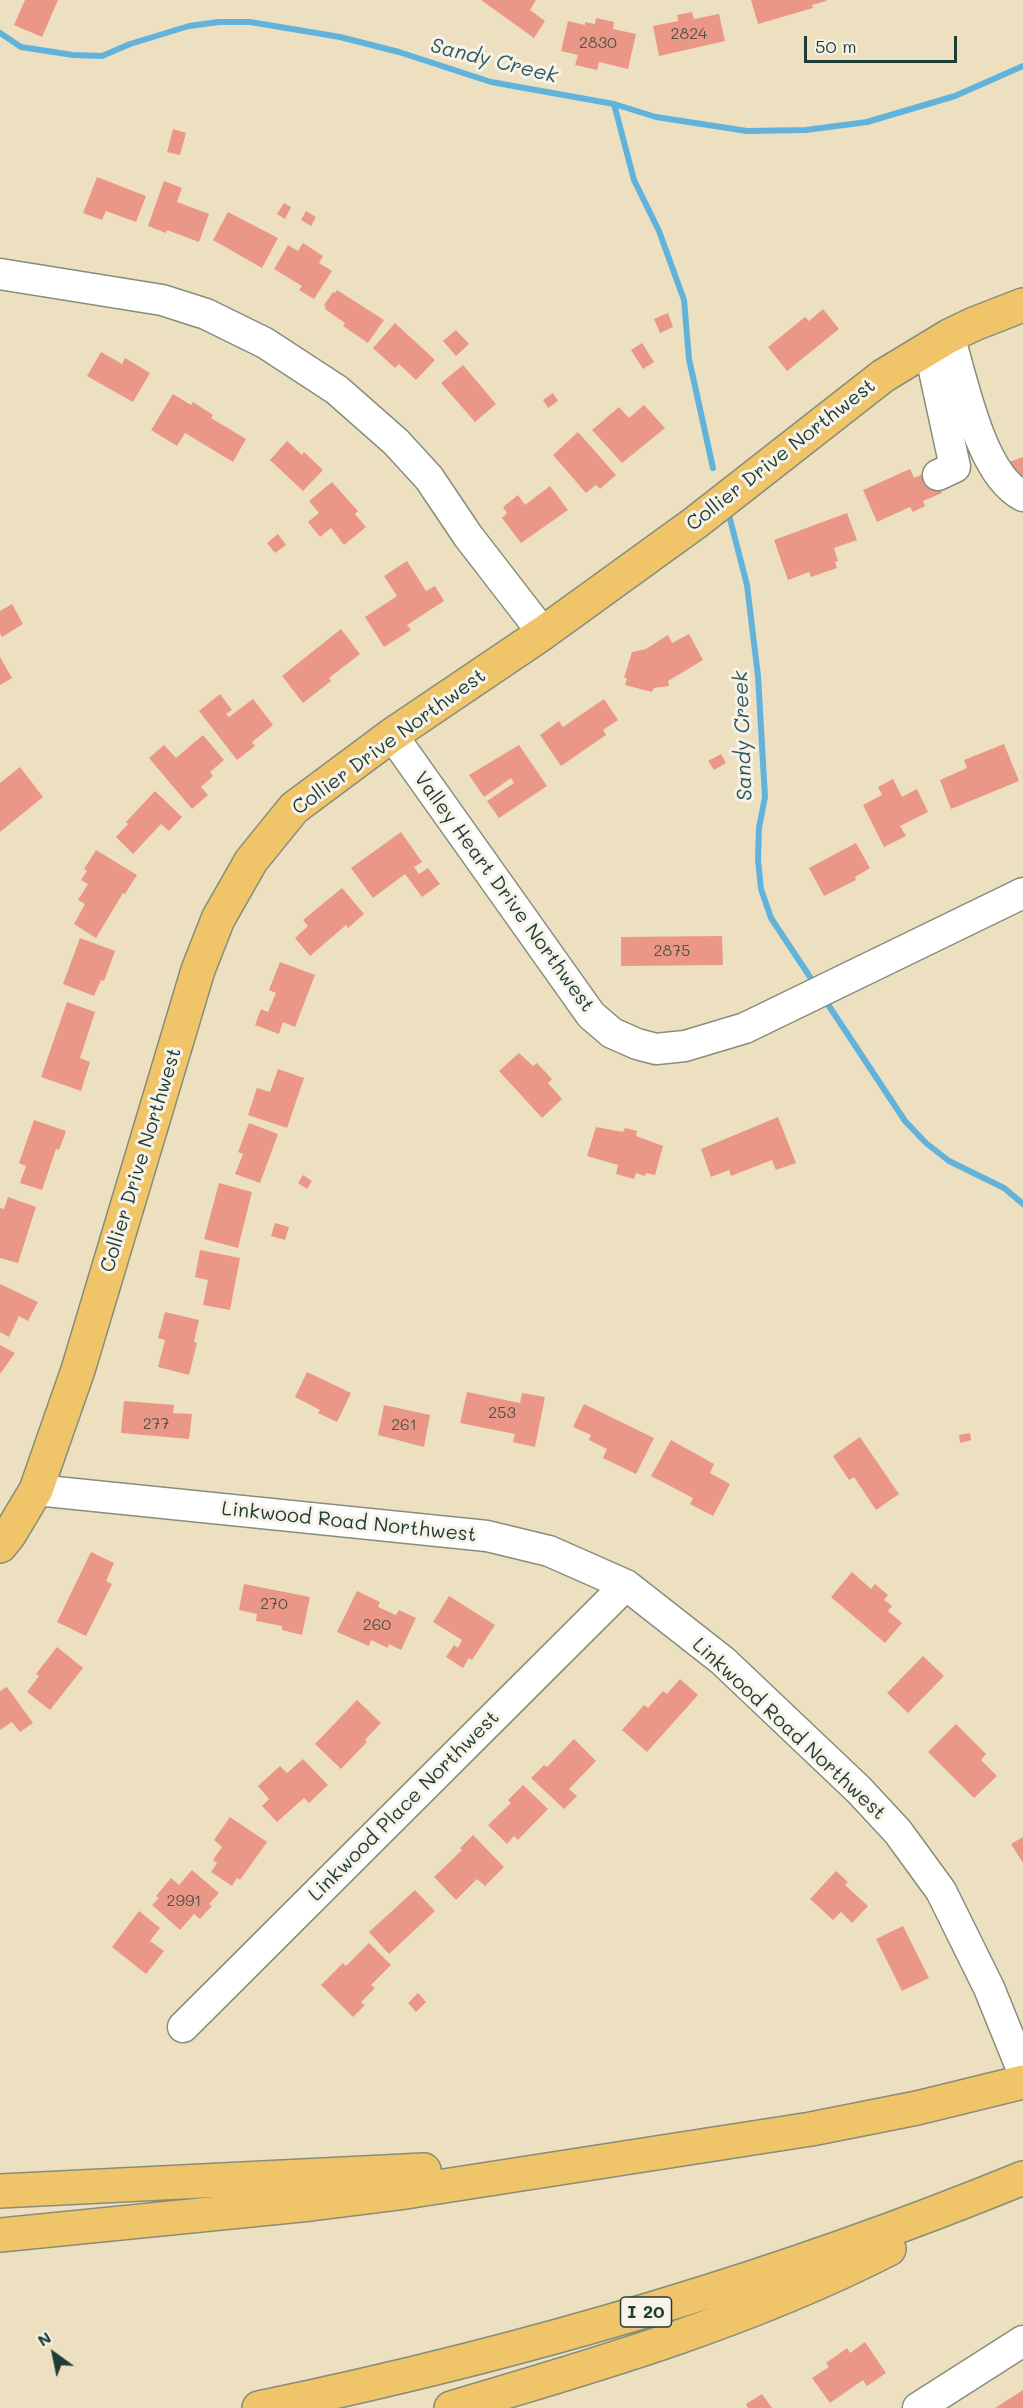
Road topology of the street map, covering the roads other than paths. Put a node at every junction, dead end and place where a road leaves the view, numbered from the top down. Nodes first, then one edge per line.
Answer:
1 (0, 274) edge
2 (1023, 305) edge
3 (939, 342) junction
4 (938, 475) dead end
5 (1023, 496) edge
6 (543, 633) junction
7 (392, 735) junction
8 (1023, 893) edge
9 (36, 1490) junction
10 (0, 1546) edge
11 (626, 1585) junction
12 (183, 2027) dead end
13 (1023, 2072) edge
14 (1023, 2082) edge
15 (644, 2154) junction
16 (1023, 2178) edge
17 (1023, 2183) edge
18 (0, 2191) edge
19 (0, 2235) edge
20 (1023, 2341) edge
21 (259, 2408) edge
22 (451, 2408) edge
23 (918, 2408) edge

1 - 6 street
2 - 3 main road, Collier Drive Northwest
3 - 4 street
3 - 5 street
3 - 6 main road, Collier Drive Northwest
6 - 7 main road, Collier Drive Northwest
7 - 8 street, Valley Heart Drive Northwest
7 - 9 main road, Collier Drive Northwest
9 - 10 main road, Collier Drive Northwest
9 - 11 street, Linkwood Road Northwest
11 - 12 street, Linkwood Place Northwest
11 - 13 street, Linkwood Road Northwest
14 - 15 main road
15 - 18 main road
15 - 19 main road
16 - 21 main road, I 20
17 - 22 main road
20 - 23 street

